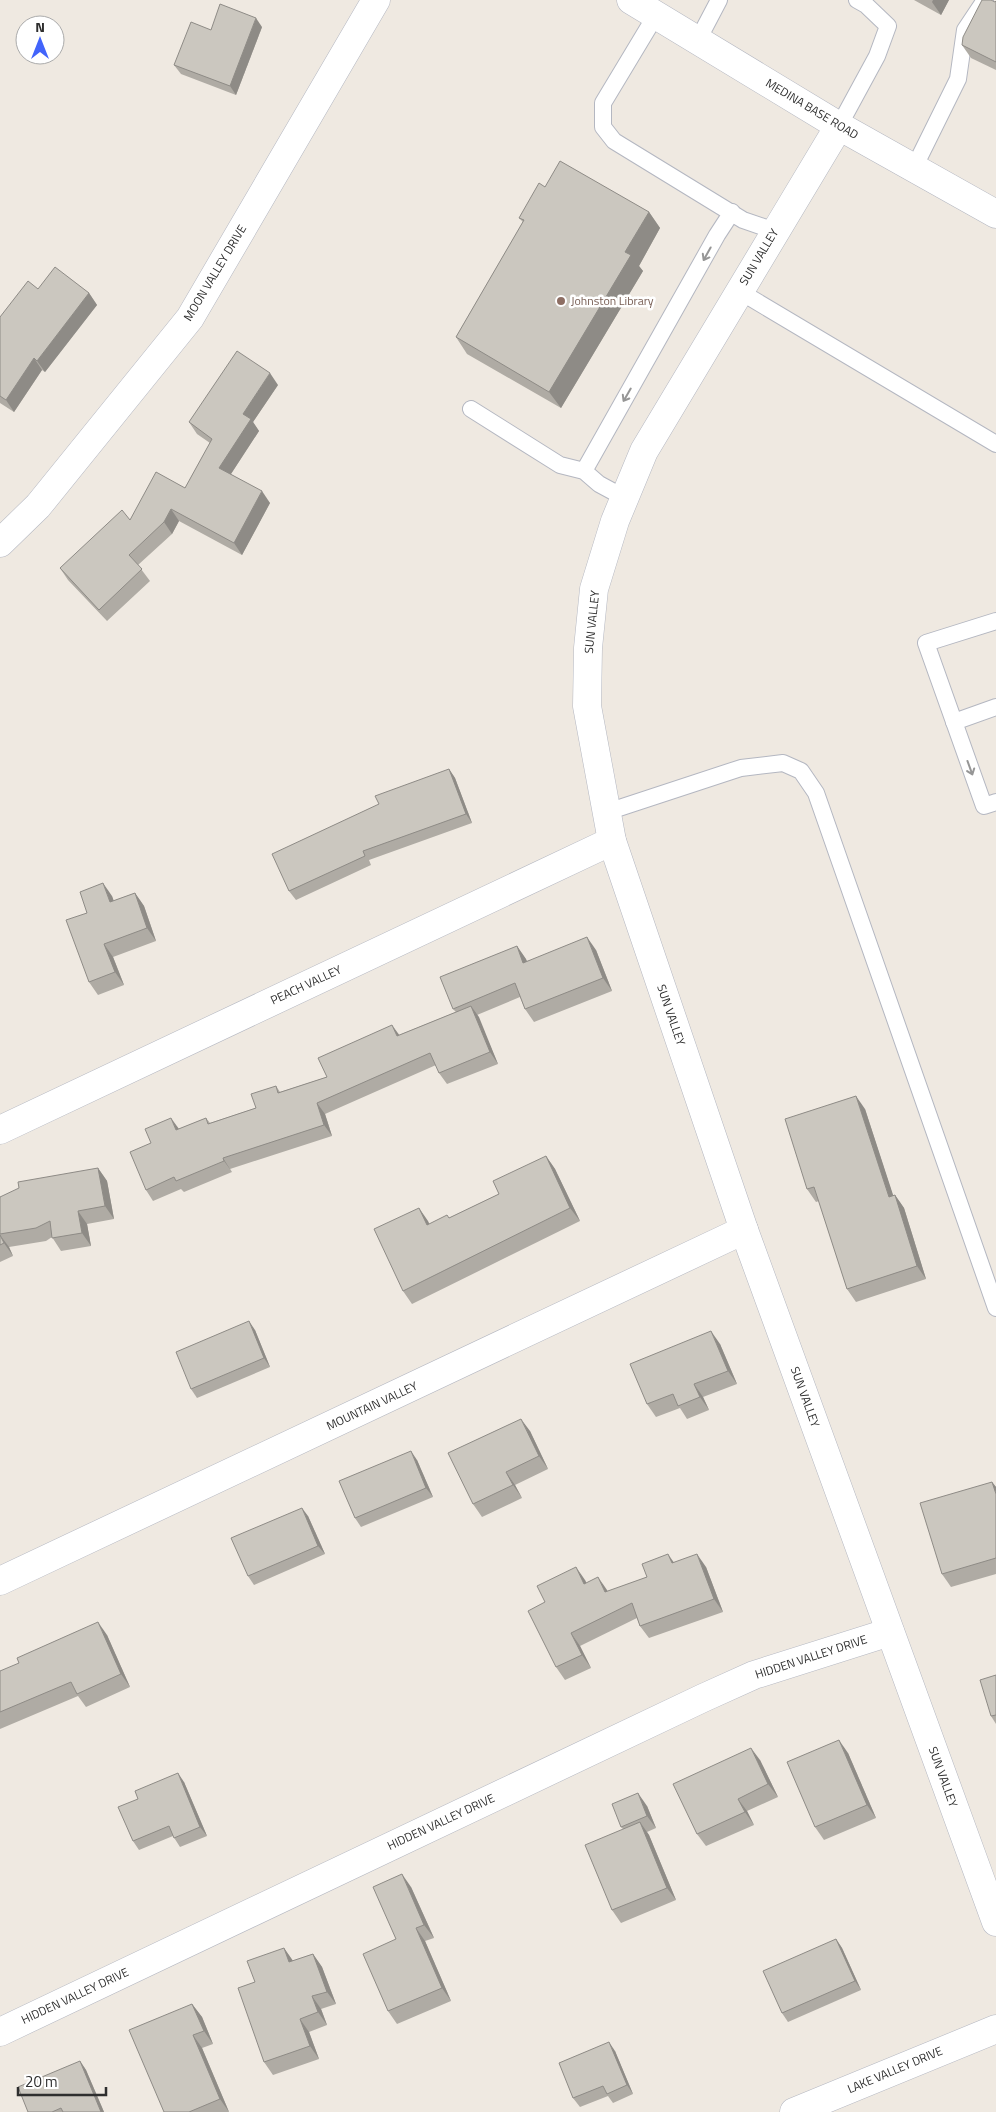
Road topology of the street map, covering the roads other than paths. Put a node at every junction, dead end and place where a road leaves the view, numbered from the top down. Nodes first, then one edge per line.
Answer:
1 (376, 0) edge
2 (631, 0) edge
3 (719, 0) edge
4 (856, 0) edge
5 (985, 0) edge
6 (656, 15) junction
7 (698, 40) junction
8 (839, 126) junction
9 (914, 168) junction
10 (732, 212) junction
11 (996, 214) edge
12 (775, 232) junction
13 (739, 291) junction
14 (471, 409) dead end
15 (996, 444) edge
16 (584, 471) junction
17 (625, 498) junction
18 (0, 543) edge
19 (996, 621) edge
20 (996, 708) edge
21 (954, 722) junction
22 (996, 802) edge
23 (607, 812) junction
24 (612, 841) junction
25 (0, 1130) edge
26 (744, 1230) junction
27 (996, 1308) edge
28 (0, 1582) edge
29 (890, 1632) junction
30 (996, 1922) edge
31 (996, 2029) edge
32 (0, 2032) edge
33 (794, 2112) edge

1 - 18 street, MOON VALLEY DRIVE
2 - 6 street, MEDINA BASE ROAD
3 - 7 lane
4 - 8 lane
5 - 9 lane
6 - 7 street, MEDINA BASE ROAD
6 - 10 lane
7 - 8 street, MEDINA BASE ROAD
8 - 9 street, MEDINA BASE ROAD
8 - 12 street, SUN VALLEY
9 - 11 street, MEDINA BASE ROAD
10 - 12 lane
10 -> 16 lane
12 - 13 street, SUN VALLEY
13 - 15 lane
13 - 17 street, SUN VALLEY
14 - 16 lane
16 - 17 lane
17 - 23 street, SUN VALLEY
19 - 21 lane
20 - 21 lane
21 -> 22 lane
23 - 24 street, SUN VALLEY
23 - 27 lane
24 - 25 street, PEACH VALLEY
24 - 26 street, SUN VALLEY
26 - 28 street, MOUNTAIN VALLEY
26 - 29 street, SUN VALLEY
29 - 30 street, SUN VALLEY
29 - 32 street, HIDDEN VALLEY DRIVE
31 - 33 street, LAKE VALLEY DRIVE

